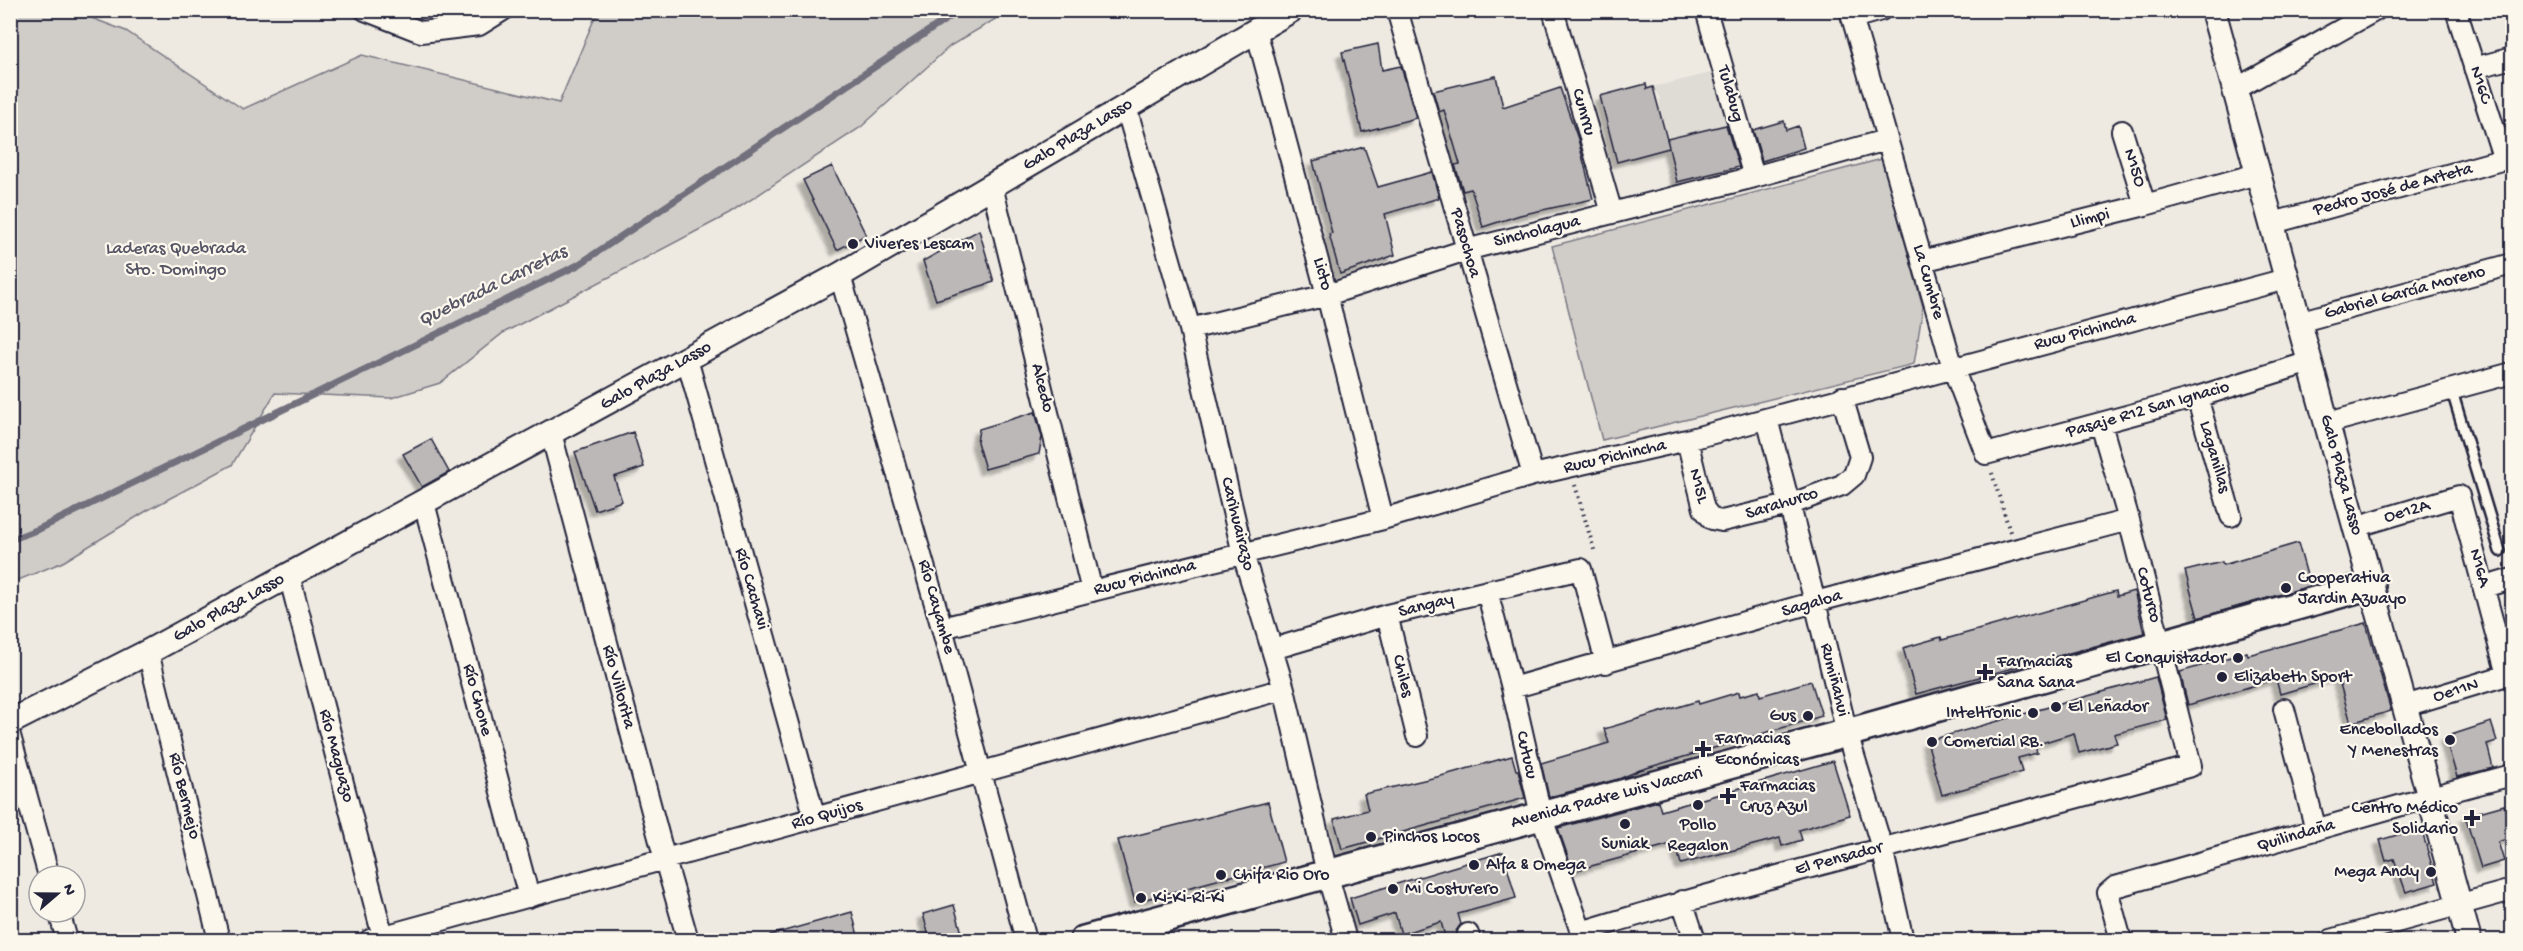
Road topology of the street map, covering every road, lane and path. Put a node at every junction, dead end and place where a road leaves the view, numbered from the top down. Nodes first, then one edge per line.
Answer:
1 (365, 10) edge
2 (503, 10) edge
3 (1291, 10) edge
4 (1397, 10) edge
5 (1553, 10) edge
6 (1706, 10) edge
7 (1881, 10) edge
8 (2213, 10) edge
9 (2376, 10) edge
10 (2456, 10) edge
11 (1851, 14) edge
12 (1256, 30) junction
13 (2512, 58) edge
14 (2474, 68) junction
15 (2234, 90) junction
16 (1126, 107) junction
17 (2122, 131) dead end
18 (1886, 140) junction
19 (2508, 159) edge
20 (2258, 174) junction
21 (1754, 177) junction
22 (992, 186) junction
23 (2145, 205) junction
24 (1612, 213) junction
25 (2272, 223) junction
26 (1466, 250) junction
27 (1922, 261) junction
28 (2512, 264) edge
29 (840, 275) junction
30 (2286, 279) junction
31 (1327, 295) junction
32 (2298, 322) junction
33 (1190, 329) junction
34 (687, 359) junction
35 (2310, 362) junction
36 (1953, 368) junction
37 (2512, 373) edge
38 (2451, 388) junction
39 (1842, 397) junction
40 (2197, 397) junction
41 (1767, 419) junction
42 (2328, 423) junction
43 (2101, 424) junction
44 (551, 433) junction
45 (1687, 441) junction
46 (1986, 454) junction
47 (1570, 466) junction
48 (1533, 475) junction
49 (2459, 496) joint
50 (424, 503) junction
51 (1789, 505) junction
52 (2231, 516) dead end
53 (1383, 519) junction
54 (2129, 520) junction
55 (1722, 521) joint
56 (2355, 527) junction
57 (2015, 550) junction
58 (2500, 551) dead end
59 (1243, 554) junction
60 (1581, 569) junction
61 (289, 575) junction
62 (2512, 579) edge
63 (2371, 585) junction
64 (2485, 587) junction
65 (1092, 591) junction
66 (1487, 591) junction
67 (1815, 602) junction
68 (1387, 615) junction
69 (942, 628) junction
70 (2161, 644) junction
71 (1273, 649) junction
72 (148, 652) junction
73 (1606, 663) junction
74 (2507, 675) joint
75 (1284, 689) junction
76 (1513, 696) junction
77 (2405, 706) junction
78 (2284, 709) dead end
79 (10, 722) edge
80 (1847, 733) junction
81 (10, 736) edge
82 (1416, 736) dead end
83 (2191, 765) joint
84 (980, 772) junction
85 (2512, 776) edge
86 (2430, 797) junction
87 (815, 818) junction
88 (1545, 828) junction
89 (2316, 830) junction
90 (1882, 848) junction
91 (664, 860) junction
92 (46, 864) edge
93 (1328, 873) junction
94 (2512, 890) edge
95 (529, 897) junction
96 (1682, 901) junction
97 (2460, 904) junction
98 (62, 924) edge
99 (1582, 936) edge
100 (376, 939) edge
101 (67, 940) edge
102 (219, 940) edge
103 (688, 940) edge
104 (1026, 940) edge
105 (1084, 940) edge
106 (1346, 940) edge
107 (1695, 940) edge
108 (1903, 940) edge
109 (2121, 940) edge
110 (2331, 940) edge
111 (2469, 940) edge

1 - 2 street
3 - 12 street, Galo Plaza Lasso
4 - 26 street, Pasochoa
5 - 24 street, Cunrru
6 - 21 street, Tulabug
7 - 11 street
8 - 15 street, Galo Plaza Lasso
9 - 15 street
10 - 14 street, N16C
11 - 18 street, La Cumbre
12 - 16 street, Galo Plaza Lasso
12 - 31 street, Licto
13 - 14 street
14 - 19 street, N16C
15 - 20 street, Galo Plaza Lasso
16 - 22 street, Galo Plaza Lasso
16 - 33 street, Carihuairazo
17 - 23 street, N15O
18 - 21 street, Sincholagua
18 - 27 street, La Cumbre
19 - 25 street, Pedro José de Arteta
20 - 23 street, Llimpi
20 - 25 street, Galo Plaza Lasso
21 - 24 street, Sincholagua
22 - 29 street, Galo Plaza Lasso
22 - 65 street, Alcedo
23 - 27 street, Llimpi
24 - 26 street, Sincholagua
25 - 30 street, Galo Plaza Lasso
26 - 31 street, Sincholagua
26 - 48 street, Pasochoa
27 - 36 street, La Cumbre
28 - 32 street, Gabriel García Moreno
29 - 34 street, Galo Plaza Lasso
29 - 69 street, Río Cayambe
30 - 32 street, Galo Plaza Lasso
30 - 36 street, Rucu Pichincha
31 - 33 street, Sincholagua
31 - 53 street, Licto
32 - 35 street, Galo Plaza Lasso
33 - 59 street, Carihuairazo
34 - 44 street, Galo Plaza Lasso
34 - 87 street, Río Cachavi
35 - 40 street, Pasaje R12 San Ignacio
35 - 42 street, Galo Plaza Lasso
36 - 39 street, Rucu Pichincha
36 - 46 street, La Cumbre
37 - 38 street
38 - 42 street
38 - 58 lane
39 - 41 street, Rucu Pichincha
39 - 51 street, Sarahurco
40 - 43 street, Pasaje R12 San Ignacio
40 - 52 street, Laganillas
41 - 45 street, Rucu Pichincha
41 - 51 street, Rumiñahui
42 - 56 street, Galo Plaza Lasso
43 - 46 street, Pasaje R12 San Ignacio
43 - 54 street, Coturco
44 - 50 street, Galo Plaza Lasso
44 - 91 street, Río Villorita
45 - 47 street, Rucu Pichincha
45 - 55 street, N15L
46 - 57 path
47 - 48 street, Rucu Pichincha
47 - 60 path
48 - 53 street, Rucu Pichincha
49 - 56 street, Oe12A
49 - 64 street, N16A
50 - 61 street, Galo Plaza Lasso
50 - 95 street, Río Chone
51 - 55 street, Sarahurco
51 - 67 street, Rumiñahui
53 - 59 street, Rucu Pichincha
54 - 57 street, Sagaloa
54 - 70 street, Coturco
56 - 63 street, Galo Plaza Lasso
57 - 67 street, Sagaloa
59 - 65 street, Rucu Pichincha
59 - 71 street, Carihuairazo
60 - 66 street, Sangay
60 - 73 street
61 - 72 street, Galo Plaza Lasso
61 - 100 street, Río Maguazo
62 - 64 street
63 - 70 main road, Avenida Padre Luis Vaccari
63 - 77 street, Galo Plaza Lasso
64 - 74 street, N16A
65 - 69 street, Rucu Pichincha
66 - 68 street, Sangay
66 - 76 street, Cutucu
67 - 73 street, Sagaloa
67 - 80 street, Rumiñahui
68 - 71 street, Sangay
68 - 82 street, Chiles
69 - 84 street, Río Cayambe
70 - 80 main road, Avenida Padre Luis Vaccari
70 - 83 street, Coturco
71 - 75 street, Carihuairazo
72 - 79 street, Galo Plaza Lasso
72 - 102 street, Río Bermejo
73 - 76 street, Sagaloa
74 - 77 street, Oe11N
75 - 84 street, Río Quijos
75 - 93 street, Carihuairazo
76 - 88 street, Cutucu
77 - 86 street, Galo Plaza Lasso
78 - 89 street
80 - 88 main road, Avenida Padre Luis Vaccari
80 - 90 street, Rumiñahui
81 - 92 street
83 - 90 street, El Pensador
84 - 87 street, Río Quijos
84 - 104 street, Río Cayambe
85 - 86 street, Quilindaña
86 - 89 street, Quilindaña
86 - 97 street, Galo Plaza Lasso
87 - 91 street, Río Quijos
88 - 93 main road, Avenida Padre Luis Vaccari
88 - 99 street, El Pensador
89 - 109 street, Quilindaña
90 - 96 street, El Pensador
90 - 108 street, Rumiñahui
91 - 95 street, Río Quijos
91 - 103 street, Río Villorita
93 - 105 main road, Avenida Padre Luis Vaccari
93 - 106 street, Carihuairazo
94 - 97 street
95 - 100 street, Río Quijos
96 - 99 street, El Pensador
96 - 107 street
97 - 110 street
97 - 111 street, Galo Plaza Lasso
98 - 101 street

